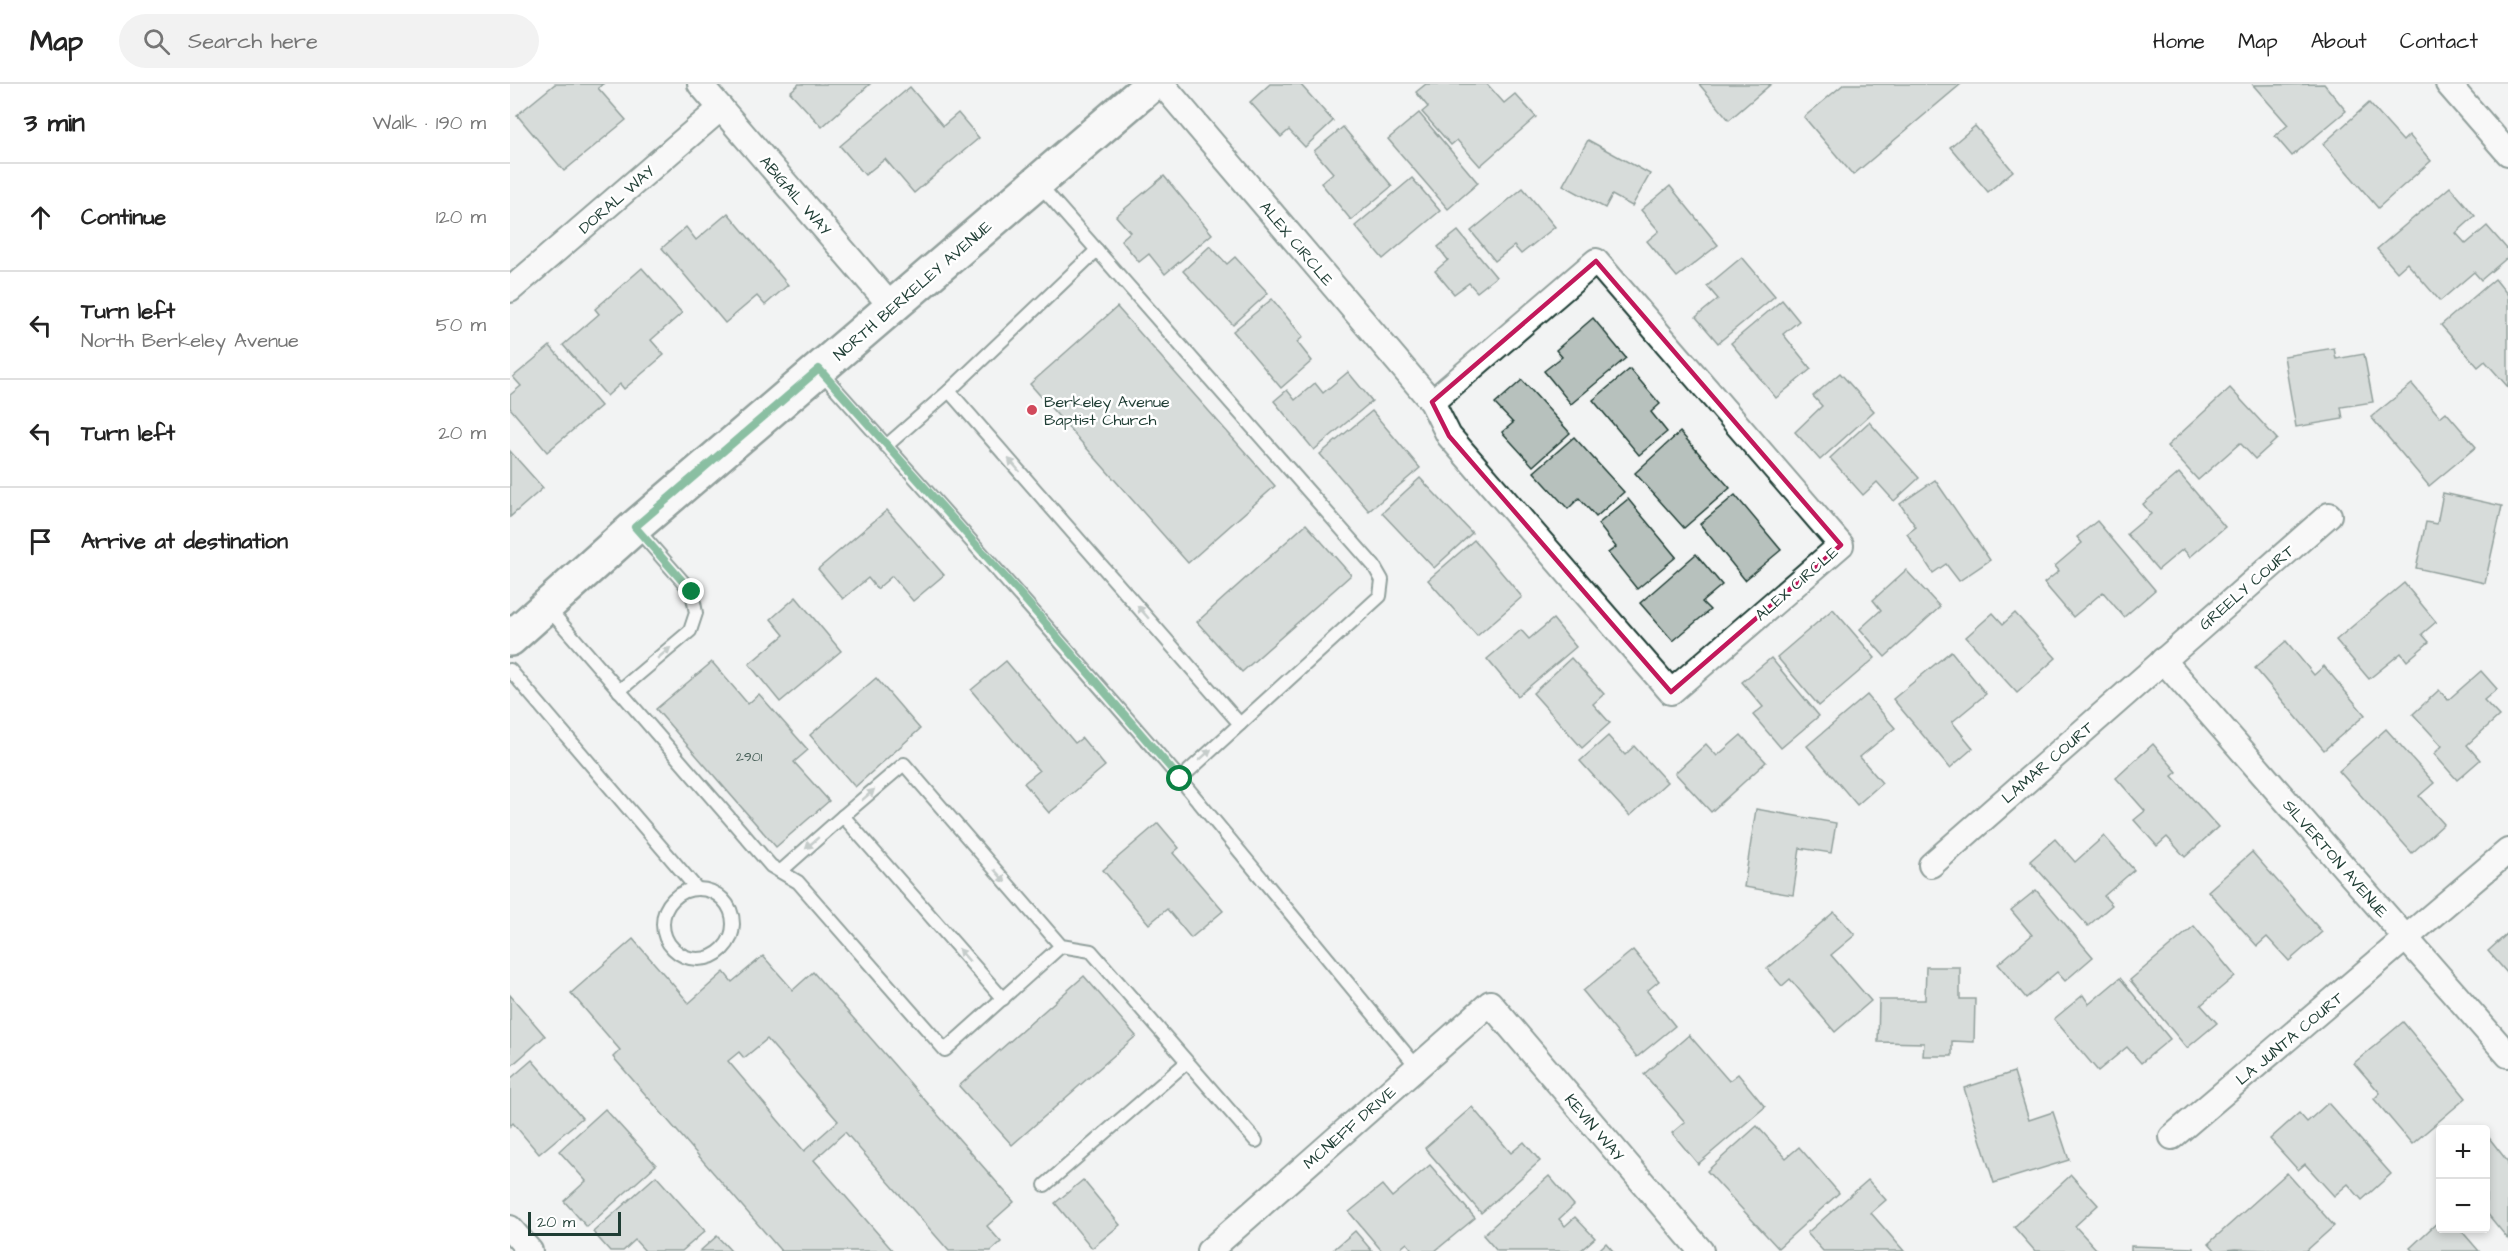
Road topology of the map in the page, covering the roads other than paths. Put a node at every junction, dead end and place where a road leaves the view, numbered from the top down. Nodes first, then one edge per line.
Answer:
1 (700, 84) edge
2 (1152, 84) edge
3 (1162, 84) edge
4 (2448, 84) edge
5 (721, 108) junction
6 (2508, 153) edge
7 (1038, 182) junction
8 (1097, 250) junction
9 (510, 290) edge
10 (891, 306) junction
11 (819, 369) junction
12 (949, 391) junction
13 (1432, 402) junction
14 (886, 446) junction
15 (2329, 515) dead end
16 (635, 527) junction
17 (546, 606) junction
18 (510, 639) edge
19 (2163, 660) junction
20 (510, 670) edge
21 (619, 692) junction
22 (1240, 724) junction
23 (1180, 779) junction
24 (843, 816) junction
25 (2508, 851) edge
26 (1930, 865) dead end
27 (781, 871) junction
28 (697, 889) junction
29 (2406, 938) junction
30 (1061, 946) junction
31 (1003, 999) junction
32 (1490, 1004) joint
33 (2508, 1055) edge
34 (1187, 1062) junction
35 (1417, 1067) junction
36 (2172, 1137) dead end
37 (1256, 1141) dead end
38 (1046, 1185) dead end
39 (510, 1227) edge
40 (530, 1251) edge
41 (1209, 1251) edge
42 (1701, 1251) edge

1 - 5 street, ABIGAIL WAY
2 - 7 street, NORTH BERKELEY AVENUE
3 - 13 street, ALEX CIRCLE
4 - 6 street
5 - 9 street, DORAL WAY
5 - 10 street, ABIGAIL WAY
7 - 8 lane
7 - 10 street, NORTH BERKELEY AVENUE
8 - 12 lane
8 - 22 lane
10 - 11 street, NORTH BERKELEY AVENUE
11 - 14 lane
11 - 16 street, NORTH BERKELEY AVENUE
12 - 14 lane
22 -> 12 lane
13 - 13 street, ALEX CIRCLE
14 - 23 lane
15 - 19 street, GREELY COURT
16 - 17 street, NORTH BERKELEY AVENUE
21 -> 16 lane
17 - 18 street, NORTH BERKELEY AVENUE
17 - 21 lane
19 - 26 street, LAMAR COURT
19 - 29 street, SILVERTON AVENUE
20 - 28 lane
21 - 27 lane
23 -> 22 lane
23 - 35 lane
24 -> 27 lane
24 -> 30 lane
31 -> 24 lane
25 - 29 street, LA JUNTA COURT
27 - 31 lane
28 - 28 lane
29 - 33 street, SILVERTON AVENUE
29 - 36 street, LA JUNTA COURT
30 - 31 lane
30 - 34 lane
32 - 35 street, MCNEFF DRIVE
32 - 42 street, KEVIN WAY
34 - 37 lane
34 - 38 lane
35 - 41 street, MCNEFF DRIVE
39 - 40 street

